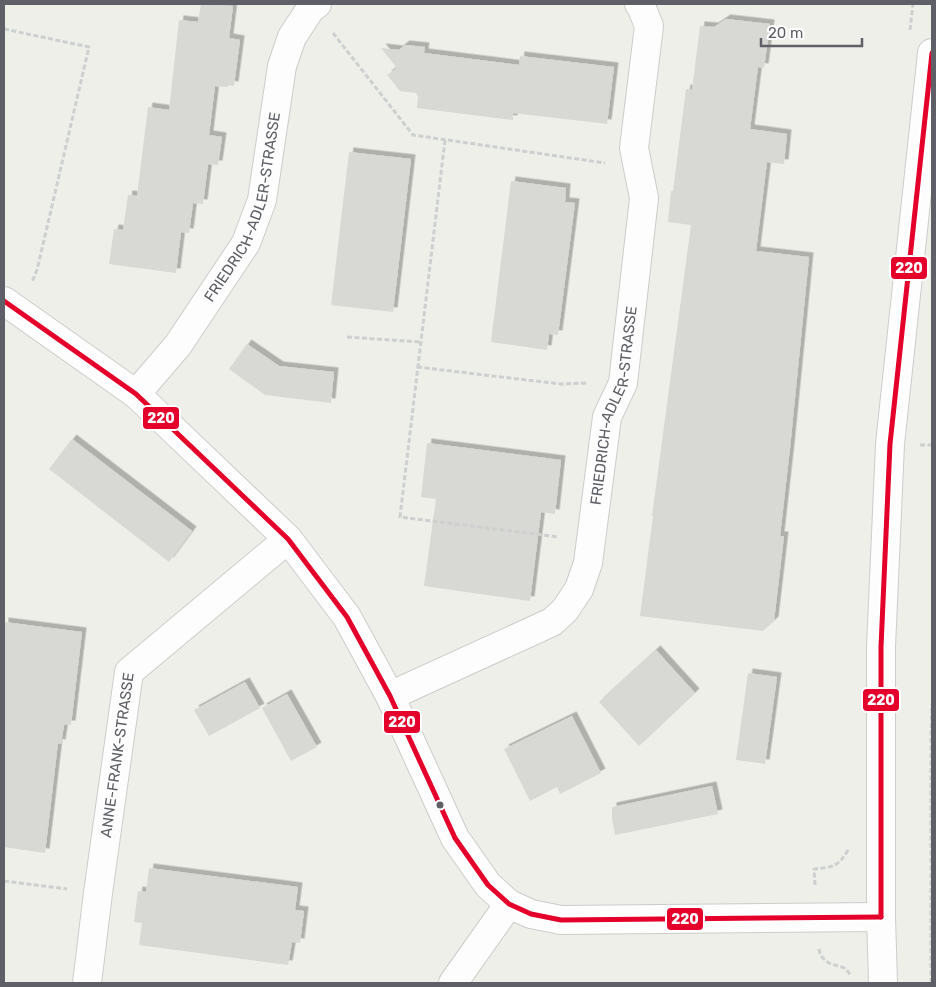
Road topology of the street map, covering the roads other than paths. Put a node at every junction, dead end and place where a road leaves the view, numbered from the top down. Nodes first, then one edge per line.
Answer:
1 (639, 4) edge
2 (314, 6) edge
3 (932, 53) edge
4 (12, 307) edge
5 (136, 394) junction
6 (288, 539) junction
7 (390, 696) junction
8 (509, 904) junction
9 (881, 917) junction
10 (87, 983) edge
11 (453, 983) edge
12 (883, 983) edge

1 - 7 street, FRIEDRICH-ADLER-STRASSE
2 - 5 street, FRIEDRICH-ADLER-STRASSE
3 - 9 street
4 - 5 street
5 - 6 street
6 - 7 street
6 - 10 street, ANNE-FRANK-STRASSE
7 - 8 street
8 - 9 street
8 - 11 street
9 - 12 street

